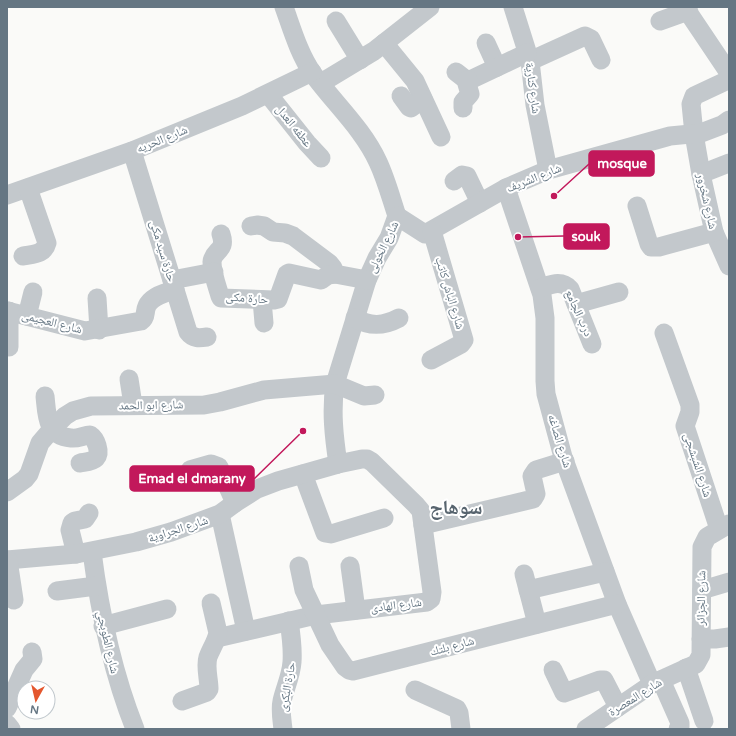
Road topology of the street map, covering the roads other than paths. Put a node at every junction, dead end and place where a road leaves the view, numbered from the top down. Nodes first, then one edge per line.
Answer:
1 (284, 7) edge
2 (430, 7) edge
3 (513, 7) edge
4 (687, 8) edge
5 (336, 21) dead end
6 (660, 21) dead end
7 (384, 43) junction
8 (486, 43) dead end
9 (528, 57) junction
10 (360, 60) junction
11 (601, 60) dead end
12 (497, 67) junction
13 (729, 73) edge
14 (729, 77) edge
15 (316, 78) junction
16 (268, 94) junction
17 (401, 96) dead end
18 (424, 99) junction
19 (462, 108) dead end
20 (729, 120) edge
21 (694, 134) junction
22 (441, 137) dead end
23 (132, 151) junction
24 (321, 158) dead end
25 (729, 163) edge
26 (548, 170) junction
27 (701, 174) junction
28 (454, 181) dead end
29 (28, 188) junction
30 (506, 188) junction
31 (7, 196) edge
32 (480, 203) junction
33 (636, 206) dead end
34 (397, 216) junction
35 (251, 226) dead end
36 (432, 231) junction
37 (714, 232) junction
38 (221, 234) dead end
39 (23, 256) dead end
40 (729, 266) edge
41 (214, 272) junction
42 (335, 274) junction
43 (367, 280) junction
44 (174, 285) junction
45 (540, 288) junction
46 (33, 292) dead end
47 (619, 292) dead end
48 (97, 298) dead end
49 (262, 300) junction
50 (576, 304) junction
51 (8, 311) edge
52 (27, 316) junction
53 (355, 318) junction
54 (399, 318) dead end
55 (264, 323) dead end
56 (99, 330) junction
57 (664, 333) dead end
58 (207, 337) dead end
59 (592, 344) dead end
60 (9, 347) dead end
61 (431, 360) dead end
62 (129, 379) dead end
63 (336, 384) junction
64 (374, 395) dead end
65 (45, 396) dead end
66 (133, 405) junction
67 (52, 428) junction
68 (565, 461) junction
69 (80, 463) dead end
70 (338, 464) junction
71 (190, 470) dead end
72 (303, 474) junction
73 (7, 492) edge
74 (235, 503) junction
75 (89, 513) dead end
76 (220, 514) junction
77 (384, 518) dead end
78 (423, 525) junction
79 (724, 527) edge
80 (84, 553) junction
81 (7, 560) edge
82 (299, 566) dead end
83 (350, 566) dead end
84 (605, 572) junction
85 (729, 582) edge
86 (96, 586) junction
87 (702, 590) junction
88 (57, 591) dead end
89 (14, 600) dead end
90 (211, 603) dead end
91 (617, 604) junction
92 (167, 609) dead end
93 (356, 610) junction
94 (316, 615) junction
95 (289, 621) junction
96 (537, 624) junction
97 (103, 626) junction
98 (246, 631) junction
99 (729, 637) edge
100 (217, 638) junction
101 (701, 639) junction
102 (729, 642) edge
103 (32, 652) dead end
104 (686, 668) junction
105 (553, 670) dead end
106 (657, 682) junction
107 (415, 690) dead end
108 (182, 701) dead end
109 (618, 707) junction
110 (7, 708) edge
111 (704, 721) dead end
112 (7, 724) edge
113 (11, 729) edge
114 (135, 729) edge
115 (283, 729) edge
116 (462, 729) edge
117 (586, 729) edge
118 (678, 729) edge

1 - 15 street, شارع الخولى
2 - 7 street, شارع الحريه
3 - 9 street, شارع كنارية
4 - 6 street
4 - 13 street
5 - 10 street
7 - 10 street, شارع الحريه
7 - 18 street
8 - 12 street
9 - 11 street
9 - 12 street
9 - 26 street, شارع كنارية
10 - 15 street, شارع الحريه
12 - 19 street
14 - 21 street, شارع شخرور
15 - 16 street, شارع الحريه
15 - 34 street, شارع الخولى
16 - 23 street, شارع الحريه
16 - 24 street, عطفه العدل
17 - 18 street
18 - 22 street
20 - 21 street, شارع الشريف
21 - 26 street, شارع الشريف
21 - 27 street, شارع شخرور
23 - 29 street, شارع الحريه
23 - 44 street, حارة سيد مكى
25 - 27 street
26 - 30 street, شارع الشريف
27 - 37 street, شارع شخرور
28 - 32 street
29 - 31 street, شارع الحريه
29 - 39 street
30 - 32 street, شارع الشريف
30 - 45 street, شارع الصاغه
32 - 36 street, شارع الشريف
33 - 37 street
34 - 36 street
34 - 43 street, شارع الخولى
35 - 42 street
36 - 61 street, شارع الباش كاتب
37 - 40 street, شارع شخرور
38 - 41 street, حارة مكى
41 - 44 street
41 - 49 street, حارة مكى
42 - 43 street, حارة مكى
42 - 49 street, حارة مكى
43 - 53 street, شارع الخولى
44 - 56 street, شارع العجيمى
44 - 58 street, حارة سيد مكى
45 - 50 street, درب الجامع
45 - 68 street, شارع الصاغه
46 - 52 street
47 - 50 street
48 - 56 street
49 - 55 street
50 - 59 street, درب الجامع
51 - 52 street, شارع العجيمى
51 - 60 street
52 - 56 street, شارع العجيمى
53 - 54 street
53 - 63 street, شارع الخولى
57 - 79 street, شارع الشبشجى
62 - 66 street
63 - 64 street
63 - 66 street, شارع ابو الحمد
63 - 70 street, شارع الخولى
65 - 67 street
66 - 67 street, شارع ابو الحمد
67 - 69 street
67 - 73 street, شارع ابو الحمد
68 - 78 street
68 - 84 street, شارع الصاغه
70 - 72 street, شارع الجراوية
70 - 78 street, شارع الهادى
71 - 74 street
72 - 74 street, شارع الجراوية
72 - 77 street
74 - 76 street, شارع الجراوية
75 - 80 street, شارع الطوبجي
76 - 80 street, شارع الجراوية
76 - 98 street
78 - 93 street, شارع الهادى
79 - 87 street, شارع الجزائر
80 - 81 street, شارع الجراوية
80 - 86 street, شارع الطوبجي
81 - 89 street
82 - 94 street
83 - 93 street
84 - 91 street, شارع الصاغه
84 - 96 street
85 - 87 street
86 - 88 street
86 - 97 street, شارع الطوبجي
87 - 101 street, شارع الجزائر
90 - 100 street
91 - 96 street, شارع بلتك
91 - 106 street, شارع الصاغه
92 - 97 street
93 - 94 street, شارع الهادى
94 - 95 street, شارع الهادى
94 - 96 street, شارع بلتك
95 - 98 street, شارع الهادى
95 - 115 street, حارة البكرى
97 - 114 street, شارع الطوبجي
98 - 100 street, شارع الهادى
99 - 101 street
99 - 102 street
100 - 108 street
101 - 104 street, شارع الجزائر
103 - 110 street
104 - 106 street, شارع المعصرة
104 - 111 street
105 - 109 street
106 - 109 street, شارع المعصرة
106 - 118 street, شارع الصاغه
107 - 116 street
109 - 117 street, شارع المعصرة
112 - 113 street

